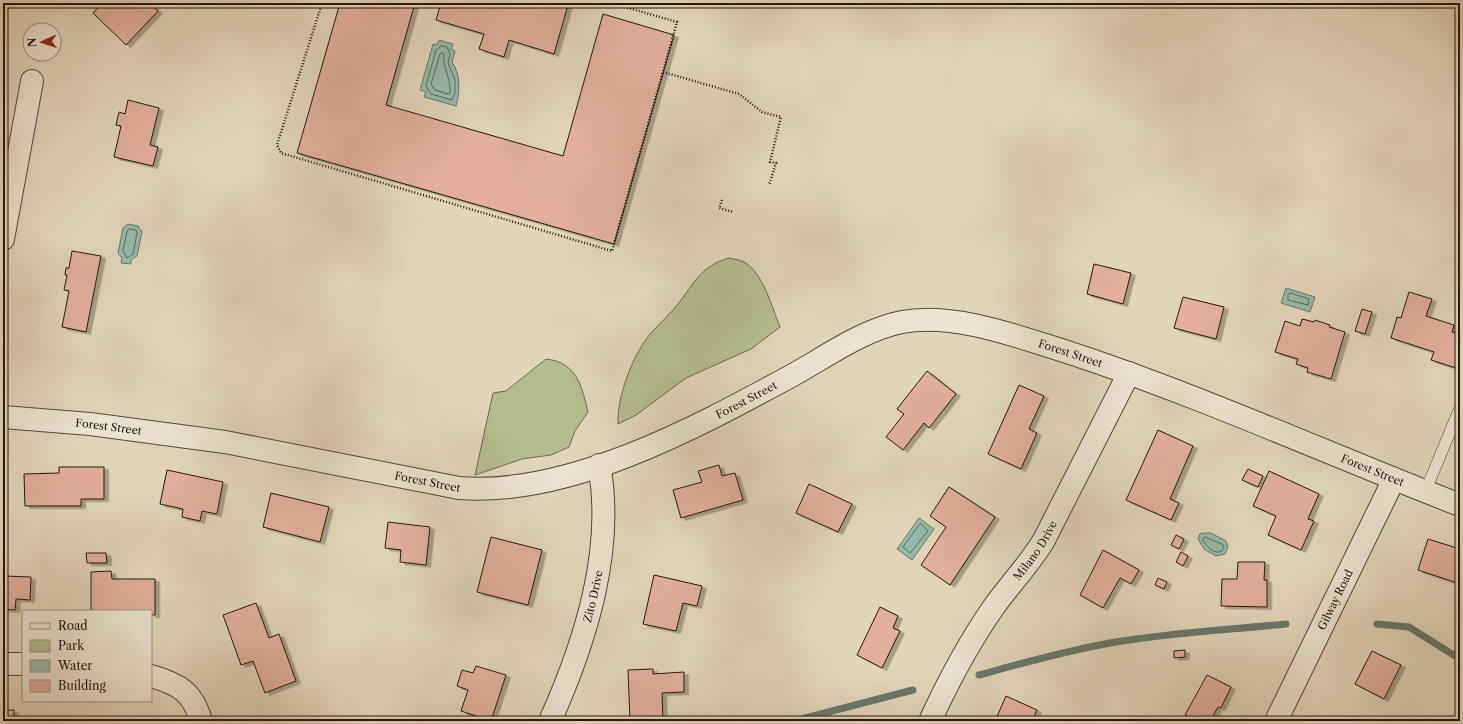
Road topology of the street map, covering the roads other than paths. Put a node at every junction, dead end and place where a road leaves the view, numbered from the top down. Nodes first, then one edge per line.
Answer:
1 (32, 81) dead end
2 (3, 239) edge
3 (1129, 373) junction
4 (1460, 408) edge
5 (3, 417) edge
6 (599, 465) junction
7 (1394, 479) junction
8 (1425, 492) junction
9 (1460, 505) edge
10 (3, 664) edge
11 (22, 664) edge
12 (152, 676) edge
13 (201, 721) edge
14 (550, 721) edge
15 (930, 721) edge
16 (1276, 721) edge

1 - 2 street
3 - 6 street, Forest Street
3 - 7 street, Forest Street
3 - 15 street, Milano Drive
4 - 8 lane
5 - 6 street, Forest Street
6 - 14 street, Zito Drive
7 - 8 street, Forest Street
7 - 16 street, Gilway Road
8 - 9 street, Forest Street
10 - 11 street
12 - 13 street

